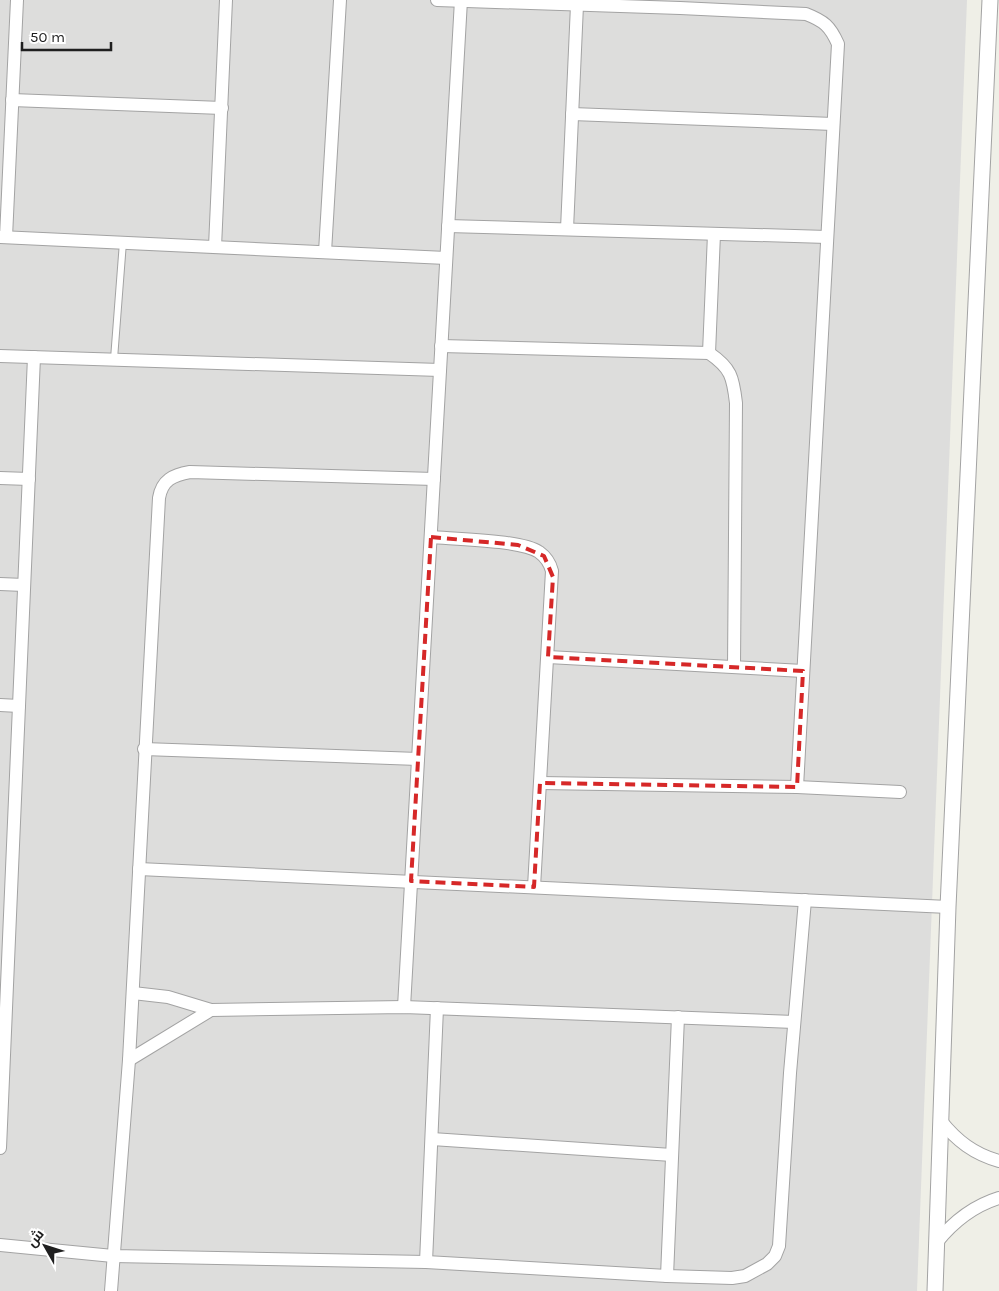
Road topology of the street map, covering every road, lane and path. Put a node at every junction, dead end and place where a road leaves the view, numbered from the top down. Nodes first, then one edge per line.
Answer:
1 (16, 0) edge
2 (226, 0) edge
3 (340, 0) edge
4 (437, 0) edge
5 (461, 0) edge
6 (990, 0) edge
7 (680, 4) edge
8 (577, 5) junction
9 (12, 100) junction
10 (222, 108) junction
11 (572, 114) junction
12 (833, 124) junction
13 (448, 226) junction
14 (567, 229) junction
15 (714, 234) junction
16 (3, 237) edge
17 (827, 237) junction
18 (123, 242) junction
19 (215, 247) junction
20 (325, 252) junction
21 (446, 258) junction
22 (442, 346) junction
23 (708, 353) junction
24 (0, 356) edge
25 (34, 357) junction
26 (114, 359) junction
27 (440, 370) junction
28 (0, 478) edge
29 (29, 479) junction
30 (434, 479) junction
31 (431, 537) junction
32 (0, 584) edge
33 (24, 585) junction
34 (548, 657) junction
35 (734, 667) junction
36 (803, 671) junction
37 (0, 705) edge
38 (19, 706) junction
39 (144, 749) junction
40 (418, 759) junction
41 (540, 783) junction
42 (796, 787) junction
43 (900, 792) dead end
44 (139, 869) junction
45 (411, 882) junction
46 (534, 887) junction
47 (805, 900) junction
48 (948, 907) junction
49 (133, 993) junction
50 (404, 1007) junction
51 (437, 1008) junction
52 (211, 1010) junction
53 (678, 1017) junction
54 (3, 1022) edge
55 (794, 1022) junction
56 (129, 1060) junction
57 (941, 1121) junction
58 (0, 1133) edge
59 (432, 1139) junction
60 (0, 1148) edge
61 (672, 1155) junction
62 (999, 1161) edge
63 (999, 1198) edge
64 (937, 1242) junction
65 (0, 1245) edge
66 (113, 1256) junction
67 (426, 1262) junction
68 (667, 1276) junction
69 (111, 1291) edge
70 (935, 1291) edge

1 - 9 street
2 - 10 street
3 - 20 street
4 - 5 street
5 - 8 street
5 - 13 street
6 - 48 street
7 - 8 street
7 - 12 street
8 - 11 street
9 - 10 street
9 - 16 street
10 - 19 street
11 - 12 street
11 - 14 street
12 - 17 street
13 - 14 street
13 - 21 street
14 - 15 street
15 - 17 street
15 - 23 street
16 - 18 street
17 - 36 street
18 - 19 street
18 - 26 lane
19 - 20 street
20 - 21 street
21 - 22 street
22 - 23 street
22 - 27 street
23 - 35 street
24 - 25 street
25 - 26 street
25 - 29 street
26 - 27 street
27 - 30 street
28 - 29 street
29 - 33 street
30 - 31 street
30 - 39 street
31 - 34 street
31 - 40 street
32 - 33 street
33 - 38 street
34 - 35 street
34 - 41 street
35 - 36 street
36 - 42 street
37 - 38 street
38 - 54 street
39 - 40 street
39 - 44 street
40 - 45 street
41 - 42 street
41 - 46 street
42 - 43 street
44 - 45 street
44 - 49 street
45 - 46 street
45 - 50 street
46 - 47 street
47 - 48 street
47 - 55 street
48 - 57 street
49 - 52 street
49 - 56 street
50 - 51 street
50 - 52 street
51 - 53 street
51 - 59 street
52 - 56 street
53 - 55 street
53 - 61 street
54 - 58 street
55 - 68 street
56 - 66 street
57 - 62 street
57 - 64 street
58 - 60 street
59 - 61 street
59 - 67 street
61 - 68 street
63 - 64 street
64 - 70 street
65 - 66 street
66 - 67 street
66 - 69 street
67 - 68 street

